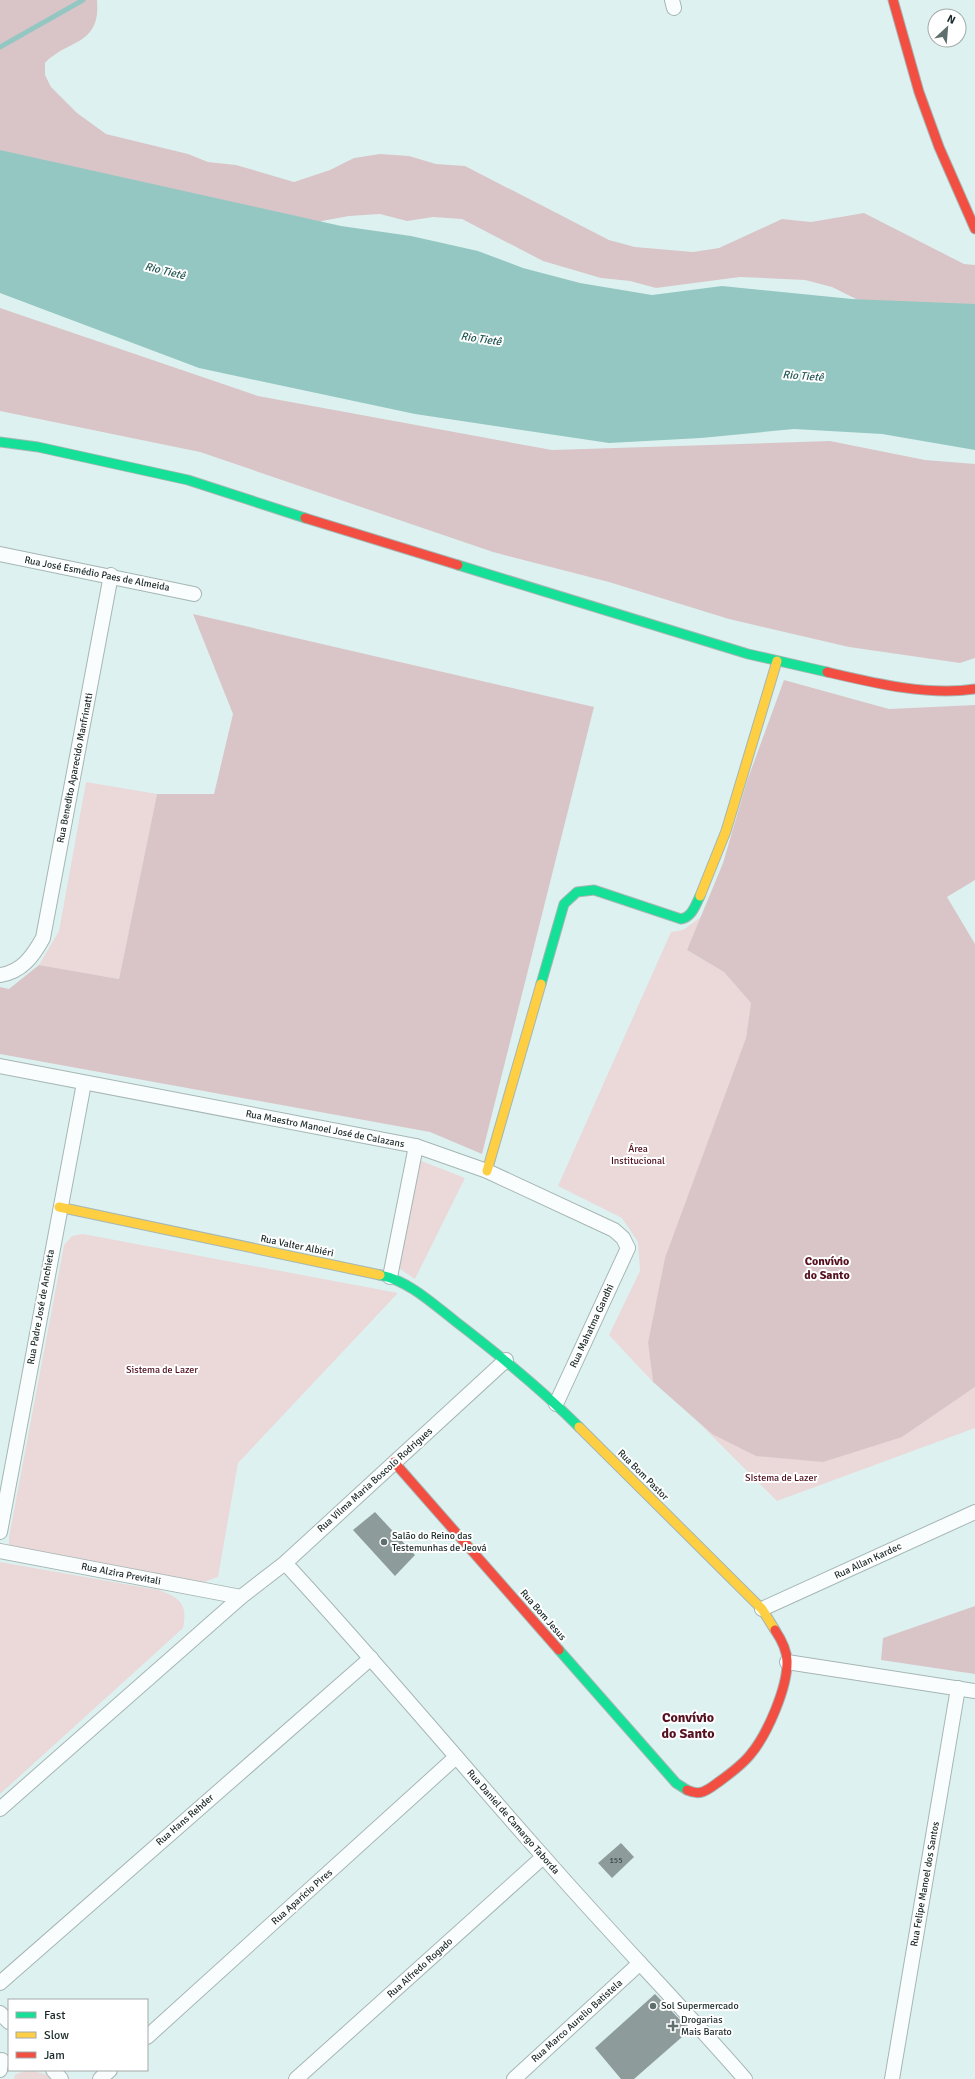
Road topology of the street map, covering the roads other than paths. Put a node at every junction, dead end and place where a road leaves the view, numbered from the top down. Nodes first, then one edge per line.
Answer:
1 (893, 0) edge
2 (975, 229) edge
3 (0, 442) edge
4 (0, 554) edge
5 (111, 576) junction
6 (194, 594) dead end
7 (777, 660) junction
8 (975, 689) edge
9 (0, 975) edge
10 (0, 1066) edge
11 (84, 1083) junction
12 (416, 1146) junction
13 (487, 1171) junction
14 (60, 1207) junction
15 (628, 1248) joint
16 (390, 1277) junction
17 (506, 1360) junction
18 (556, 1404) junction
19 (394, 1462) junction
20 (975, 1512) edge
21 (0, 1532) edge
22 (0, 1551) edge
23 (285, 1563) junction
24 (241, 1597) junction
25 (762, 1609) junction
26 (371, 1658) junction
27 (787, 1662) junction
28 (958, 1688) junction
29 (975, 1691) edge
30 (456, 1757) junction
31 (0, 1809) edge
32 (543, 1857) junction
33 (640, 1963) junction
34 (0, 1983) edge
35 (0, 2012) edge
36 (8, 2021) edge
37 (148, 2036) edge
38 (54, 2071) edge
39 (109, 2071) edge
40 (61, 2079) edge
41 (100, 2079) edge
42 (296, 2079) edge
43 (514, 2079) edge
44 (745, 2079) edge
45 (892, 2079) edge

1 - 2 street
3 - 7 street
4 - 5 street, Rua José Esmédio Paes de Almeida
5 - 6 street, Rua José Esmédio Paes de Almeida
5 - 9 street, Rua Benedito Aparecido Manfrinatti
7 - 8 street
7 - 13 street
10 - 11 street, Rua Maestro Manoel José de Calazans
11 - 12 street, Rua Maestro Manoel José de Calazans
11 - 14 street, Rua Padre José de Anchieta
12 - 13 street, Rua Maestro Manoel José de Calazans
12 - 16 street
13 - 15 street, Rua Maestro Manoel José de Calazans
14 - 16 street, Rua Valter Albiéri
14 - 21 street, Rua Padre José de Anchieta
15 - 18 street, Rua Mahatma Gandhi
16 - 17 street, Rua Valter Albiéri
17 - 18 street, Rua Bom Pastor
17 - 19 street, Rua Vilma Maria Boscolo Rodrigues
18 - 25 street, Rua Bom Pastor
19 - 23 street, Rua Vilma Maria Boscolo Rodrigues
19 - 27 street, Rua Bom Jesus
20 - 25 street, Rua Allan Kardec
22 - 24 street, Rua Alzira Previtali
23 - 24 street, Rua Vilma Maria Boscolo Rodrigues
23 - 26 street, Rua Daniel de Camargo Taborda
24 - 31 street, Rua Vilma Maria Boscolo Rodrigues
25 - 27 street, Rua Bom Pastor
26 - 30 street, Rua Daniel de Camargo Taborda
26 - 34 street, Rua Hans Rehder
27 - 28 street
28 - 29 street
28 - 45 street, Rua Felipe Manoel dos Santos
30 - 32 street, Rua Daniel de Camargo Taborda
30 - 37 street, Rua Aparício Pires
32 - 33 street, Rua Daniel de Camargo Taborda
32 - 42 street, Rua Alfredo Rogado
33 - 43 street, Rua Marco Aurelio Batistela
33 - 44 street, Rua Daniel de Camargo Taborda
35 - 36 street
38 - 40 street
39 - 41 street

